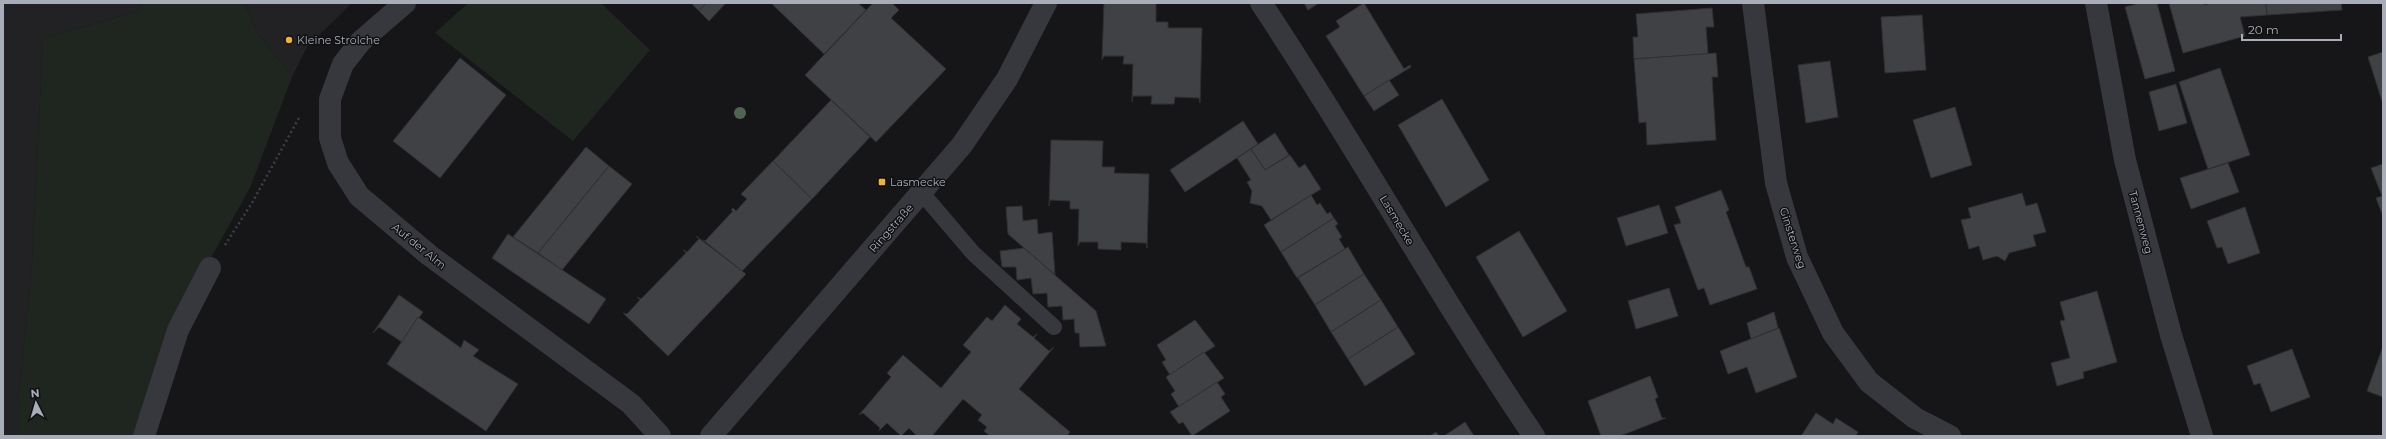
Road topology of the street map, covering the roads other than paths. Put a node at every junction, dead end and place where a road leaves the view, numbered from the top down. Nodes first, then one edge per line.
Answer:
1 (405, 3) edge
2 (1046, 3) edge
3 (1261, 3) edge
4 (1753, 3) edge
5 (2096, 3) edge
6 (921, 192) junction
7 (210, 268) road end
8 (1054, 327) dead end
9 (144, 436) edge
10 (660, 436) edge
11 (711, 436) edge
12 (1534, 436) edge
13 (1950, 436) edge
14 (2202, 436) edge

1 - 10 street, Auf der Alm
2 - 6 street, Ringstraße
3 - 12 street, Lasmecke
4 - 13 street, Ginsterweg
5 - 14 street, Tannenweg
6 - 8 lane
6 - 11 street, Ringstraße
7 - 9 street

